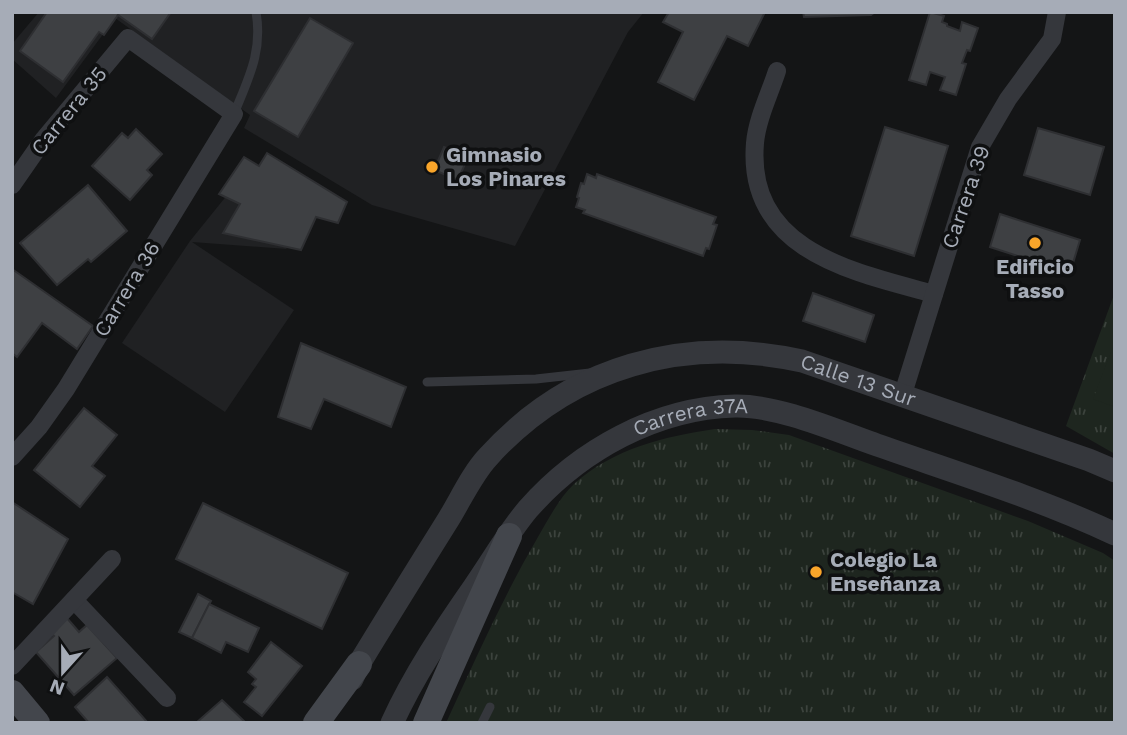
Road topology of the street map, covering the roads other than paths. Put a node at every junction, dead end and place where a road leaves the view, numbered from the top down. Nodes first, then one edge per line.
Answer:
1 (256, 12) edge
2 (1057, 12) edge
3 (777, 71) dead end
4 (234, 114) junction
5 (12, 185) edge
6 (934, 294) junction
7 (619, 369) junction
8 (536, 379) junction
9 (427, 382) dead end
10 (550, 395) junction
11 (902, 397) junction
12 (12, 457) edge
13 (1115, 471) edge
14 (1115, 534) edge
15 (509, 536) junction
16 (112, 559) dead end
17 (74, 600) junction
18 (359, 664) junction
19 (12, 666) edge
20 (12, 693) edge
21 (167, 698) dead end
22 (490, 707) dead end
23 (37, 723) edge
24 (316, 723) edge
25 (332, 723) edge
26 (392, 723) edge
27 (426, 723) edge
28 (482, 723) edge

1 - 4 lane
2 - 6 street, Carrera 39
3 - 6 street
4 - 5 street, Carrera 35
4 - 12 street, Carrera 36
6 - 11 street, Carrera 39
7 - 8 lane
7 - 10 street
7 - 11 street, Calle 13 Sur
8 - 9 lane
8 - 10 lane
10 - 18 street
11 - 13 street, Calle 13 Sur
14 - 15 street, Carrera 37A
15 - 26 street, Carrera 37A
15 - 27 main road
16 - 17 street
17 - 19 street
17 - 21 street
18 - 24 main road
18 - 25 street
20 - 23 main road
22 - 28 lane

